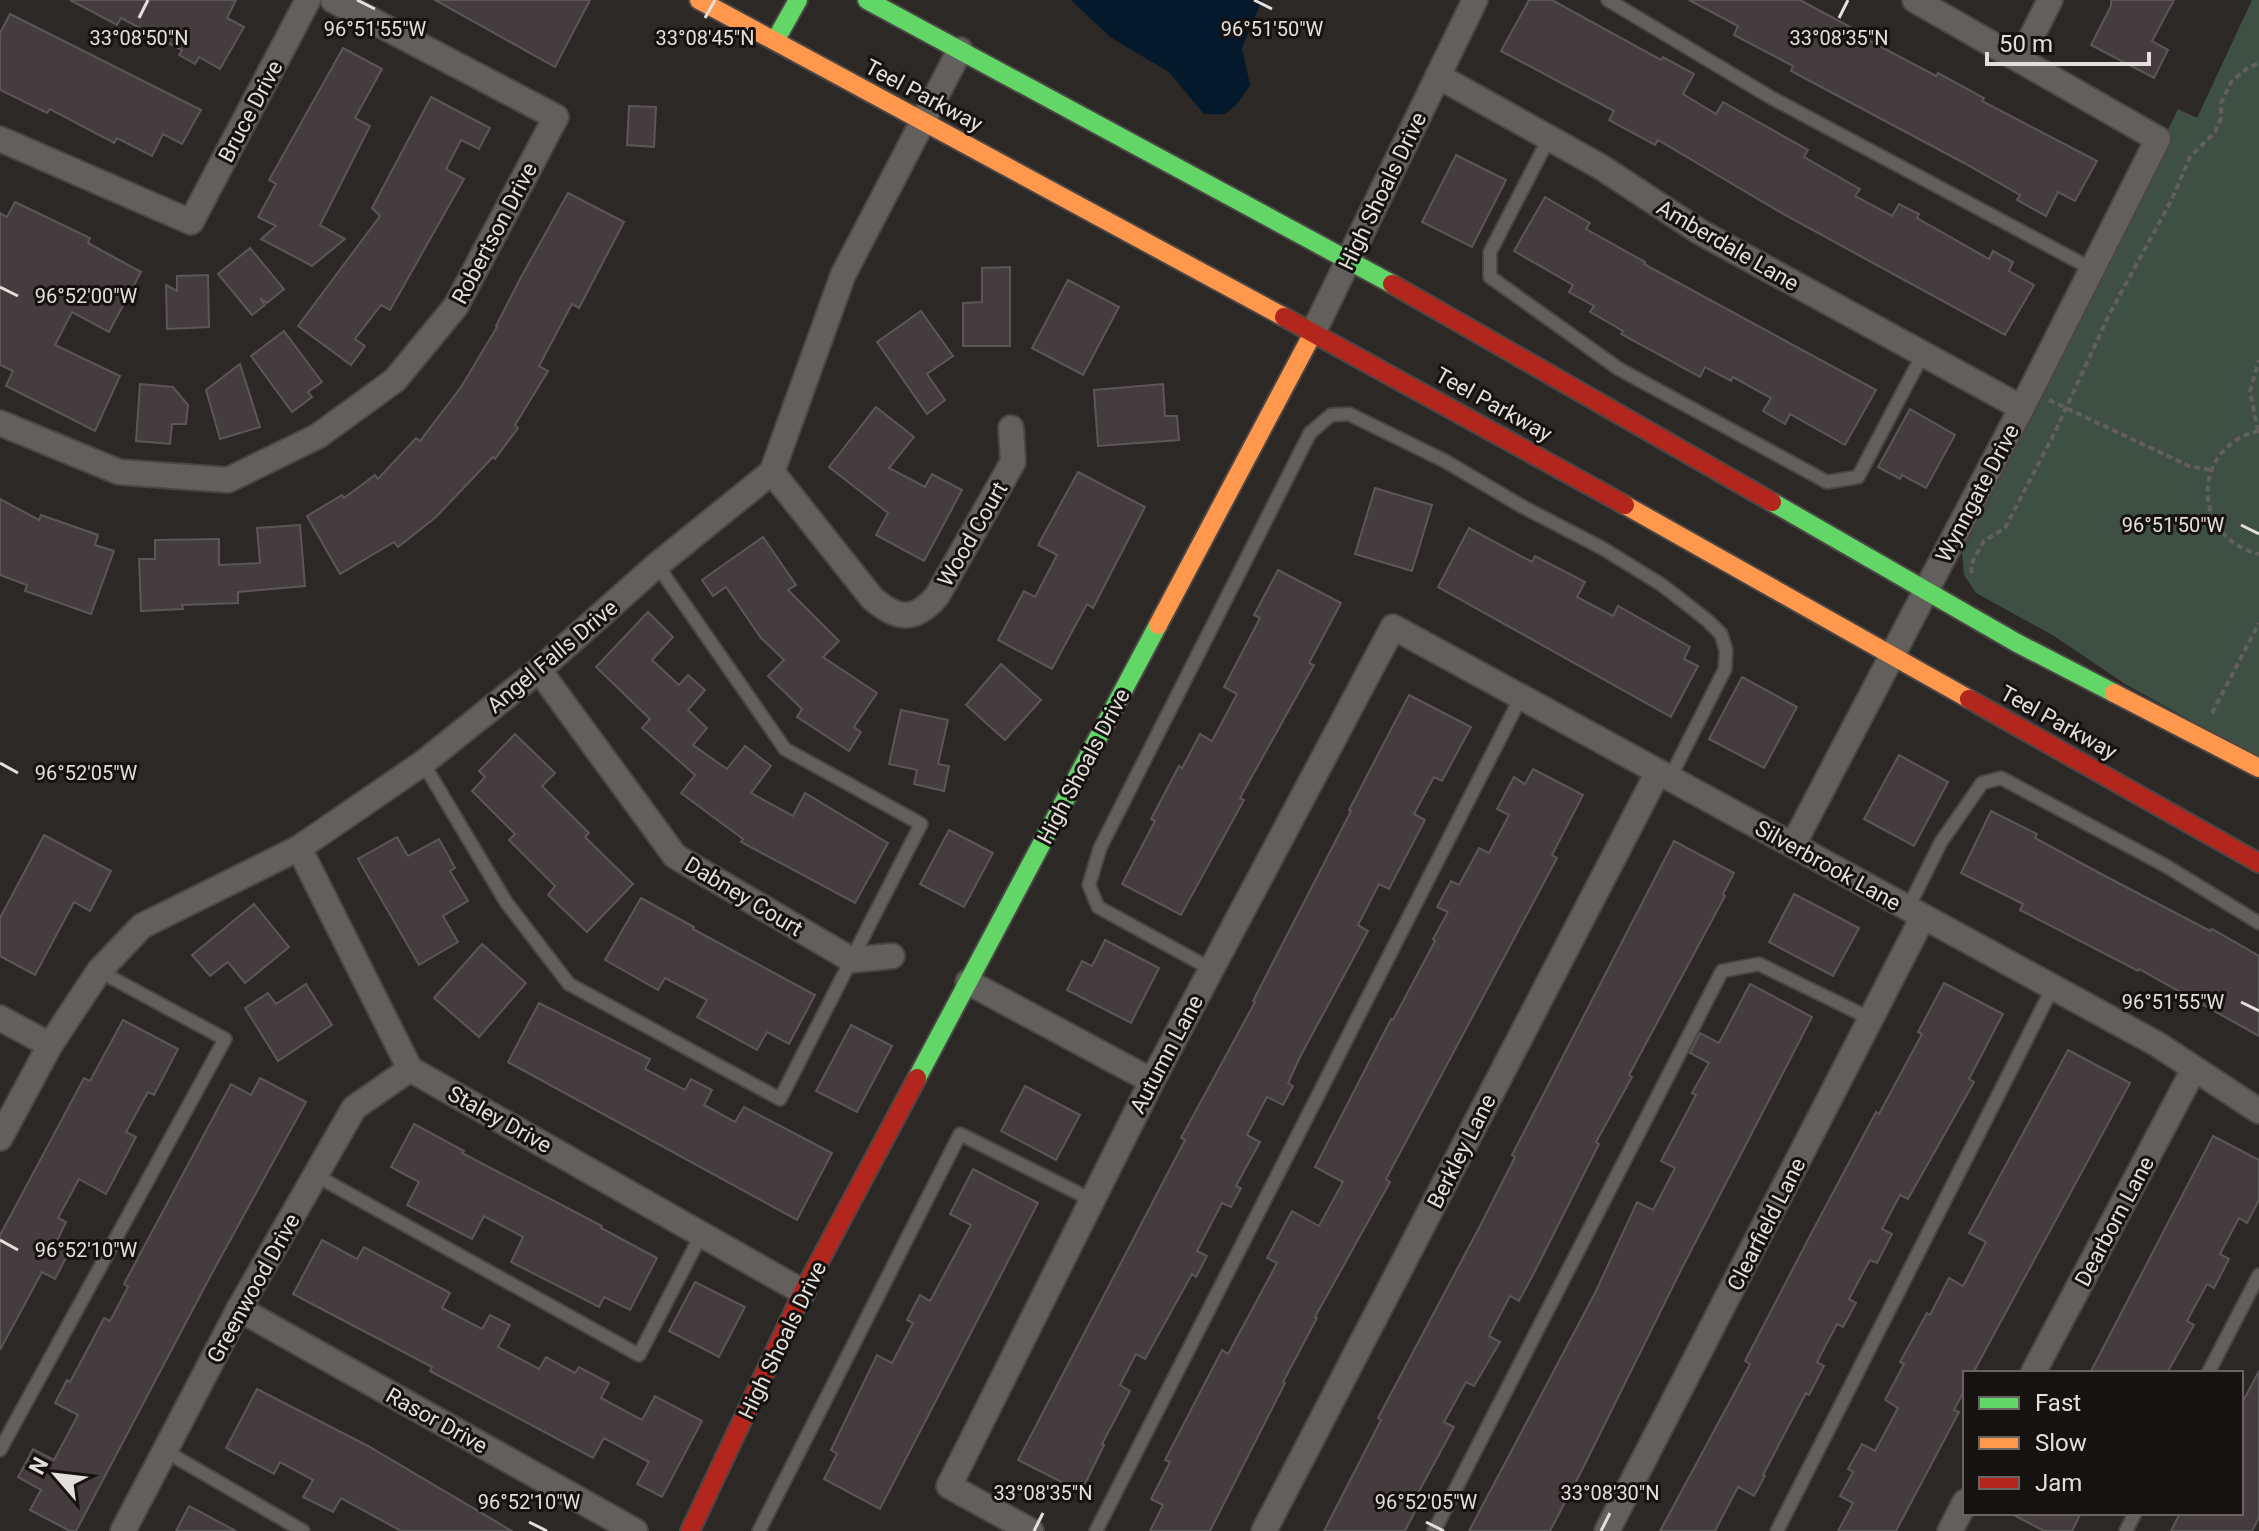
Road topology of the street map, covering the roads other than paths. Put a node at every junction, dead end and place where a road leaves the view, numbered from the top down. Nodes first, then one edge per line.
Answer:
1 (308, 0) edge
2 (333, 0) edge
3 (699, 0) edge
4 (798, 0) edge
5 (867, 0) edge
6 (1475, 0) edge
7 (1608, 0) edge
8 (1915, 0) edge
9 (2050, 0) edge
10 (775, 41) junction
11 (960, 50) junction
12 (2020, 60) junction
13 (1438, 76) junction
14 (923, 122) junction
15 (1549, 138) junction
16 (0, 139) edge
17 (1348, 258) junction
18 (2092, 269) junction
19 (1313, 333) junction
20 (1923, 354) junction
21 (2022, 408) junction
22 (0, 423) edge
23 (1011, 428) dead end
24 (772, 472) junction
25 (657, 565) junction
26 (1926, 591) junction
27 (1393, 627) joint
28 (1893, 657) junction
29 (539, 670) junction
30 (1521, 697) junction
31 (423, 763) junction
32 (2259, 768) edge
33 (1664, 775) junction
34 (1793, 845) junction
35 (299, 848) junction
36 (2259, 863) edge
37 (1916, 913) junction
38 (2259, 923) edge
39 (892, 956) dead end
40 (852, 960) junction
41 (1211, 969) junction
42 (99, 971) junction
43 (968, 982) junction
44 (2053, 987) junction
45 (0, 1018) edge
46 (1871, 1019) junction
47 (50, 1045) junction
48 (410, 1069) junction
49 (2194, 1069) junction
50 (1152, 1081) junction
51 (2259, 1111) edge
52 (0, 1138) edge
53 (315, 1175) junction
54 (1092, 1200) junction
55 (702, 1233) junction
56 (2259, 1275) edge
57 (803, 1292) junction
58 (239, 1309) junction
59 (2034, 1371) edge
60 (2209, 1371) edge
61 (0, 1450) edge
62 (165, 1451) junction
63 (1963, 1506) edge
64 (123, 1531) edge
65 (303, 1531) edge
66 (635, 1531) edge
67 (690, 1531) edge
68 (759, 1531) edge
69 (1031, 1531) edge
70 (1096, 1531) edge
71 (1264, 1531) edge
72 (1434, 1531) edge
73 (1607, 1531) edge
74 (1777, 1531) edge
75 (1950, 1531) edge

1 - 16 street, Bruce Drive
2 - 22 street, Robertson Drive
3 - 10 main road, Teel Parkway
4 - 10 main road
5 - 11 main road
6 - 13 street, High Shoals Drive
7 - 18 lane
8 - 12 street
9 - 12 street
10 - 14 main road, Teel Parkway
11 - 14 street
11 - 17 main road
12 - 18 street, Wynngate Drive
13 - 15 street, Amberdale Lane
13 - 17 street, High Shoals Drive
14 - 19 main road, Teel Parkway
14 - 24 street
15 - 20 street, Amberdale Lane
15 - 20 lane
17 - 19 street, High Shoals Drive
17 - 26 main road
18 - 21 street, Wynngate Drive
19 - 28 main road, Teel Parkway
19 - 43 main road, High Shoals Drive
20 - 21 street, Amberdale Lane
21 - 26 street, Wynngate Drive
23 - 24 street, Wood Court
24 - 25 street, Angel Falls Drive
25 - 29 street, Angel Falls Drive
25 - 40 lane
26 - 28 street, Wynngate Drive
26 - 32 main road
27 - 30 street, Silverbrook Lane
27 - 41 street, Autumn Lane
28 - 34 street, Wynngate Drive
28 - 36 main road, Teel Parkway
29 - 31 street, Angel Falls Drive
29 - 40 street, Dabney Court
30 - 33 street, Silverbrook Lane
30 - 70 lane
31 - 35 street, Angel Falls Drive
31 - 40 lane
33 - 34 street, Silverbrook Lane
33 - 41 lane
33 - 71 street, Berkley Lane
34 - 37 street, Silverbrook Lane
35 - 42 street, Angel Falls Drive
35 - 48 street
37 - 38 lane
37 - 44 street, Silverbrook Lane
37 - 46 street, Clearfield Lane
39 - 40 street
41 - 50 street, Autumn Lane
42 - 47 street, Angel Falls Drive
42 - 61 lane
43 - 50 street
43 - 57 main road, High Shoals Drive
44 - 49 street, Silverbrook Lane
44 - 74 lane
45 - 47 street
46 - 72 lane
46 - 73 street, Clearfield Lane
47 - 52 street, Angel Falls Drive
48 - 53 street, Greenwood Drive
48 - 55 street, Staley Drive
49 - 51 street, Silverbrook Lane
49 - 59 street, Dearborn Lane
50 - 54 street, Autumn Lane
53 - 55 lane
53 - 58 street, Greenwood Drive
54 - 68 lane
54 - 69 street, Autumn Lane
55 - 57 street, Staley Drive
56 - 60 lane
57 - 67 main road, High Shoals Drive
58 - 62 street, Greenwood Drive
58 - 66 street, Rasor Drive
62 - 64 street, Greenwood Drive
62 - 65 lane
63 - 75 street

